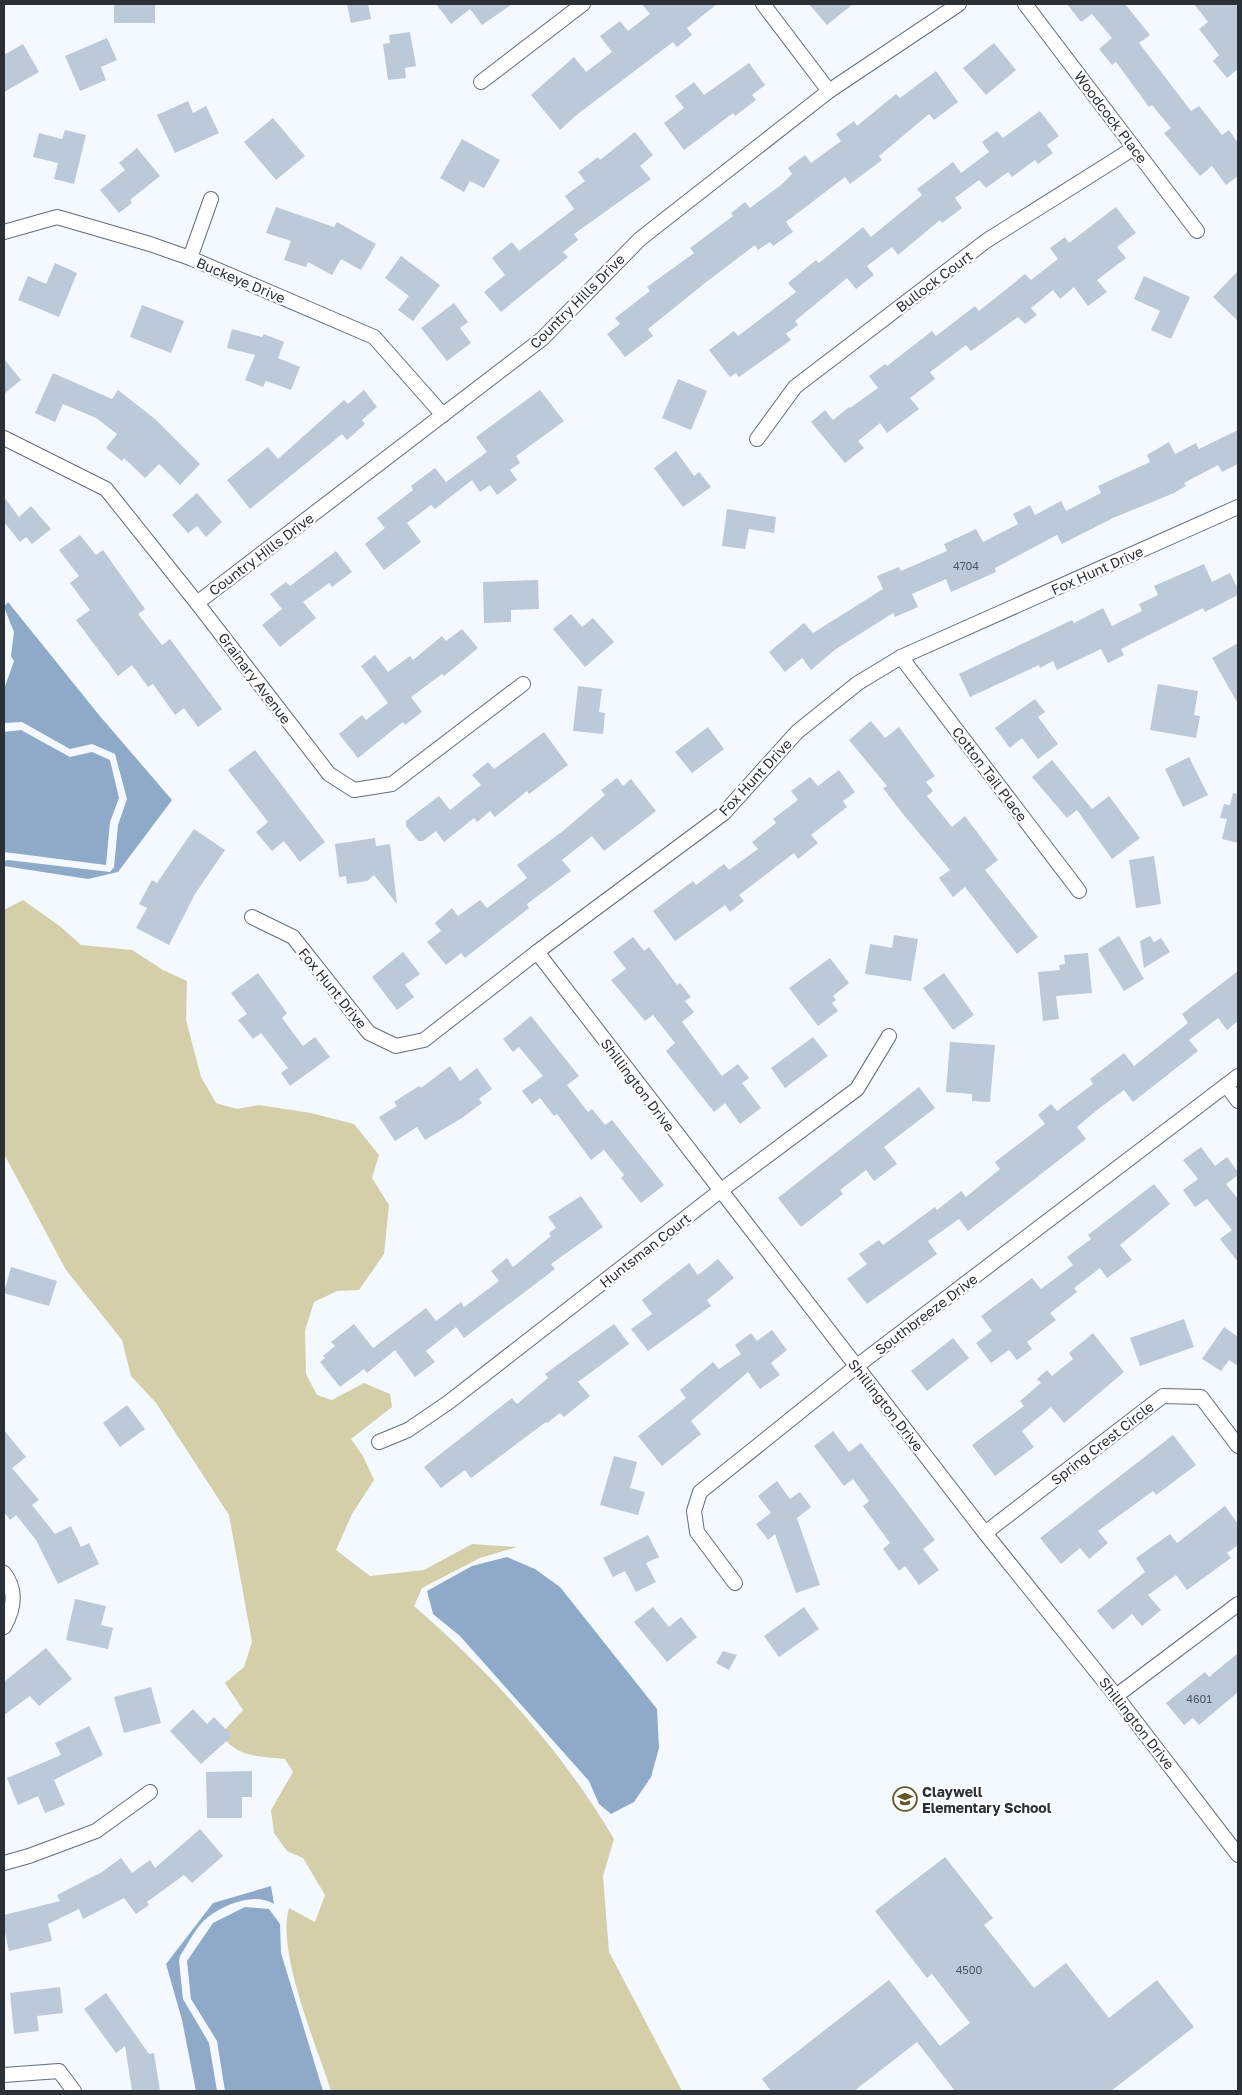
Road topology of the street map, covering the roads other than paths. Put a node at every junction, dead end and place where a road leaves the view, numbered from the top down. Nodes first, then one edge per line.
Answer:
1 (583, 4) edge
2 (763, 4) edge
3 (959, 4) edge
4 (1025, 4) edge
5 (481, 82) dead end
6 (829, 91) junction
7 (1134, 148) junction
8 (211, 199) dead end
9 (1197, 231) dead end
10 (4, 232) edge
11 (190, 258) junction
12 (443, 415) junction
13 (4, 438) edge
14 (757, 439) dead end
15 (1238, 507) edge
16 (197, 602) junction
17 (901, 657) junction
18 (523, 684) dead end
19 (1079, 892) dead end
20 (252, 917) dead end
21 (537, 952) junction
22 (889, 1036) dead end
23 (1238, 1076) edge
24 (1226, 1085) junction
25 (1238, 1101) edge
26 (720, 1191) junction
27 (857, 1366) junction
28 (379, 1442) dead end
29 (1238, 1446) edge
30 (985, 1534) junction
31 (4, 1573) edge
32 (735, 1583) dead end
33 (1238, 1604) edge
34 (4, 1627) edge
35 (1116, 1696) junction
36 (150, 1792) dead end
37 (1238, 1855) edge
38 (4, 1863) edge
39 (4, 2075) edge
40 (74, 2091) edge

1 - 5 street
2 - 6 street
3 - 6 street, Country Hills Drive
4 - 7 street, Woodcock Place
6 - 12 street, Country Hills Drive
7 - 9 street, Woodcock Place
7 - 14 street, Bullock Court
8 - 11 street
10 - 11 street, Buckeye Drive
11 - 12 street, Buckeye Drive
12 - 16 street, Country Hills Drive
13 - 16 street, Grainary Avenue
15 - 17 street, Fox Hunt Drive
16 - 18 street, Grainary Avenue
17 - 19 street, Cotton Tail Place
17 - 21 street, Fox Hunt Drive
20 - 21 street, Fox Hunt Drive
21 - 26 street, Shillington Drive
22 - 26 street, Huntsman Court
23 - 24 street, Southbreeze Drive
24 - 25 street
24 - 27 street, Southbreeze Drive
26 - 27 street, Shillington Drive
26 - 28 street, Huntsman Court
27 - 30 street, Shillington Drive
27 - 32 street, Southbreeze Drive
29 - 30 street, Spring Crest Circle
30 - 35 street, Shillington Drive
31 - 34 street
33 - 35 street
35 - 37 street, Shillington Drive
36 - 38 street
39 - 40 street

